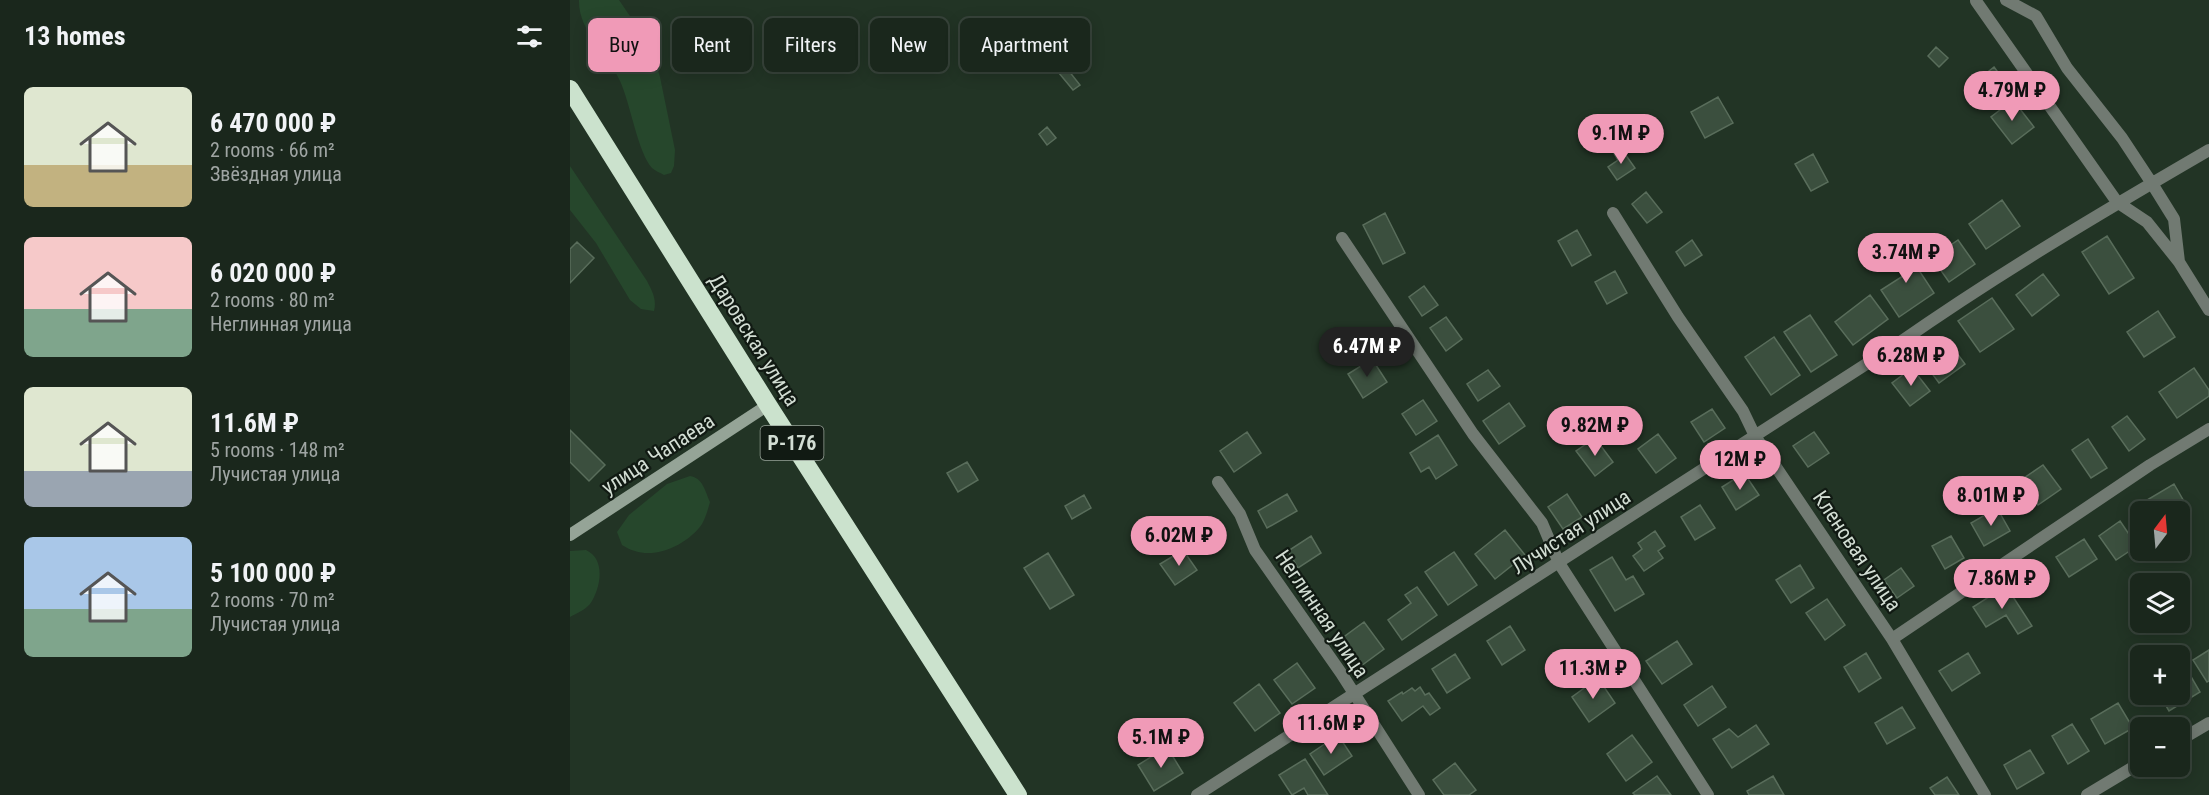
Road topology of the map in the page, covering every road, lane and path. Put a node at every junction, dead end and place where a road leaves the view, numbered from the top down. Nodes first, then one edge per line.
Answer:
1 (1975, 0) edge
2 (1981, 0) edge
3 (2006, 0) edge
4 (570, 89) edge
5 (2209, 150) edge
6 (2151, 182) junction
7 (2117, 202) junction
8 (1613, 213) dead end
9 (1342, 238) dead end
10 (2179, 262) junction
11 (2209, 310) edge
12 (768, 405) junction
13 (2209, 429) edge
14 (1755, 436) junction
15 (1218, 482) dead end
16 (570, 535) edge
17 (1559, 563) junction
18 (1892, 639) junction
19 (1353, 694) junction
20 (2209, 723) edge
21 (2190, 734) edge
22 (2130, 769) edge
23 (1018, 795) edge
24 (1197, 795) edge
25 (1419, 795) edge
26 (1708, 795) edge
27 (1985, 795) edge
28 (2087, 795) edge

1 - 2 street
1 - 7 street
3 - 6 street
4 - 12 highway, Даровская улица / Р-176
5 - 6 street, Лучистая улица
6 - 7 street, Лучистая улица
6 - 10 street
7 - 10 street
7 - 14 street, Лучистая улица
8 - 14 street, Кленовая улица
9 - 17 street
10 - 11 street
12 - 16 street, улица Чапаева
12 - 23 highway, Даровская улица / Р-176
13 - 18 street
14 - 17 street, Лучистая улица
14 - 18 street, Кленовая улица
15 - 19 street, Неглинная улица
17 - 19 street, Лучистая улица
17 - 26 street
18 - 27 street, Кленовая улица
19 - 24 street, Лучистая улица
19 - 25 street, Неглинная улица
20 - 21 street
22 - 28 street

